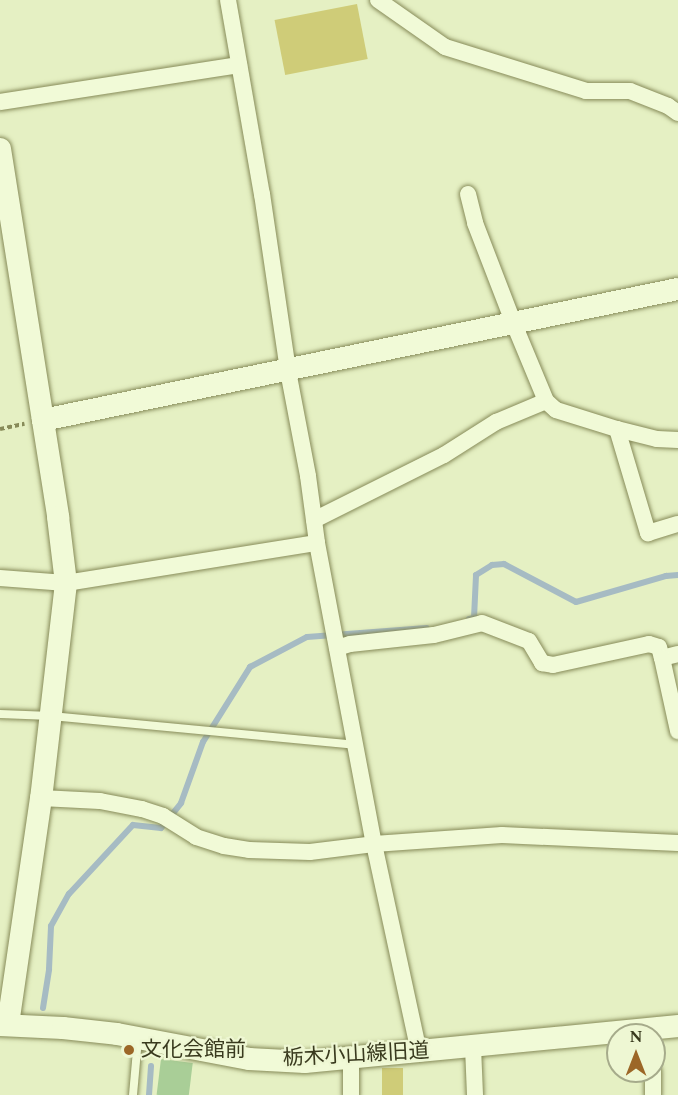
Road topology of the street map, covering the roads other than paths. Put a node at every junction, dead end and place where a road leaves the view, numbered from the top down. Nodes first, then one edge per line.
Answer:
1 (228, 0) edge
2 (378, 0) edge
3 (239, 65) junction
4 (0, 102) edge
5 (678, 113) edge
6 (0, 149) edge
7 (468, 194) dead end
8 (678, 289) edge
9 (514, 324) junction
10 (288, 371) junction
11 (546, 401) junction
12 (43, 420) junction
13 (617, 429) junction
14 (678, 440) edge
15 (314, 520) junction
16 (678, 524) edge
17 (317, 543) junction
18 (0, 578) edge
19 (66, 583) junction
20 (336, 646) junction
21 (670, 656) edge
22 (0, 714) edge
23 (51, 716) junction
24 (678, 731) edge
25 (355, 745) junction
26 (41, 798) junction
27 (678, 843) edge
28 (374, 844) junction
29 (4, 1025) edge
30 (606, 1036) edge
31 (138, 1039) junction
32 (473, 1047) junction
33 (419, 1053) junction
34 (351, 1059) junction
35 (133, 1095) edge
36 (351, 1095) edge
37 (475, 1095) edge

1 - 3 street
2 - 5 street
3 - 4 street
3 - 10 street
6 - 12 street
7 - 9 street
8 - 9 street
9 - 10 street
9 - 11 street
10 - 12 street
10 - 15 street
11 - 13 street
11 - 15 street
12 - 19 street
13 - 14 street
13 - 16 street
15 - 17 street
17 - 19 street
17 - 20 street
18 - 19 street
19 - 23 street
20 - 21 street
20 - 25 street
21 - 24 street
22 - 23 lane
23 - 25 lane
23 - 26 street
25 - 28 street
26 - 28 street
26 - 29 street
27 - 28 street
28 - 33 street
29 - 31 street, 栃木小山線旧道
30 - 32 street, 栃木小山線旧道
31 - 34 street, 栃木小山線旧道
31 - 35 lane
32 - 33 street, 栃木小山線旧道
32 - 37 street
33 - 34 street, 栃木小山線旧道
34 - 36 street

